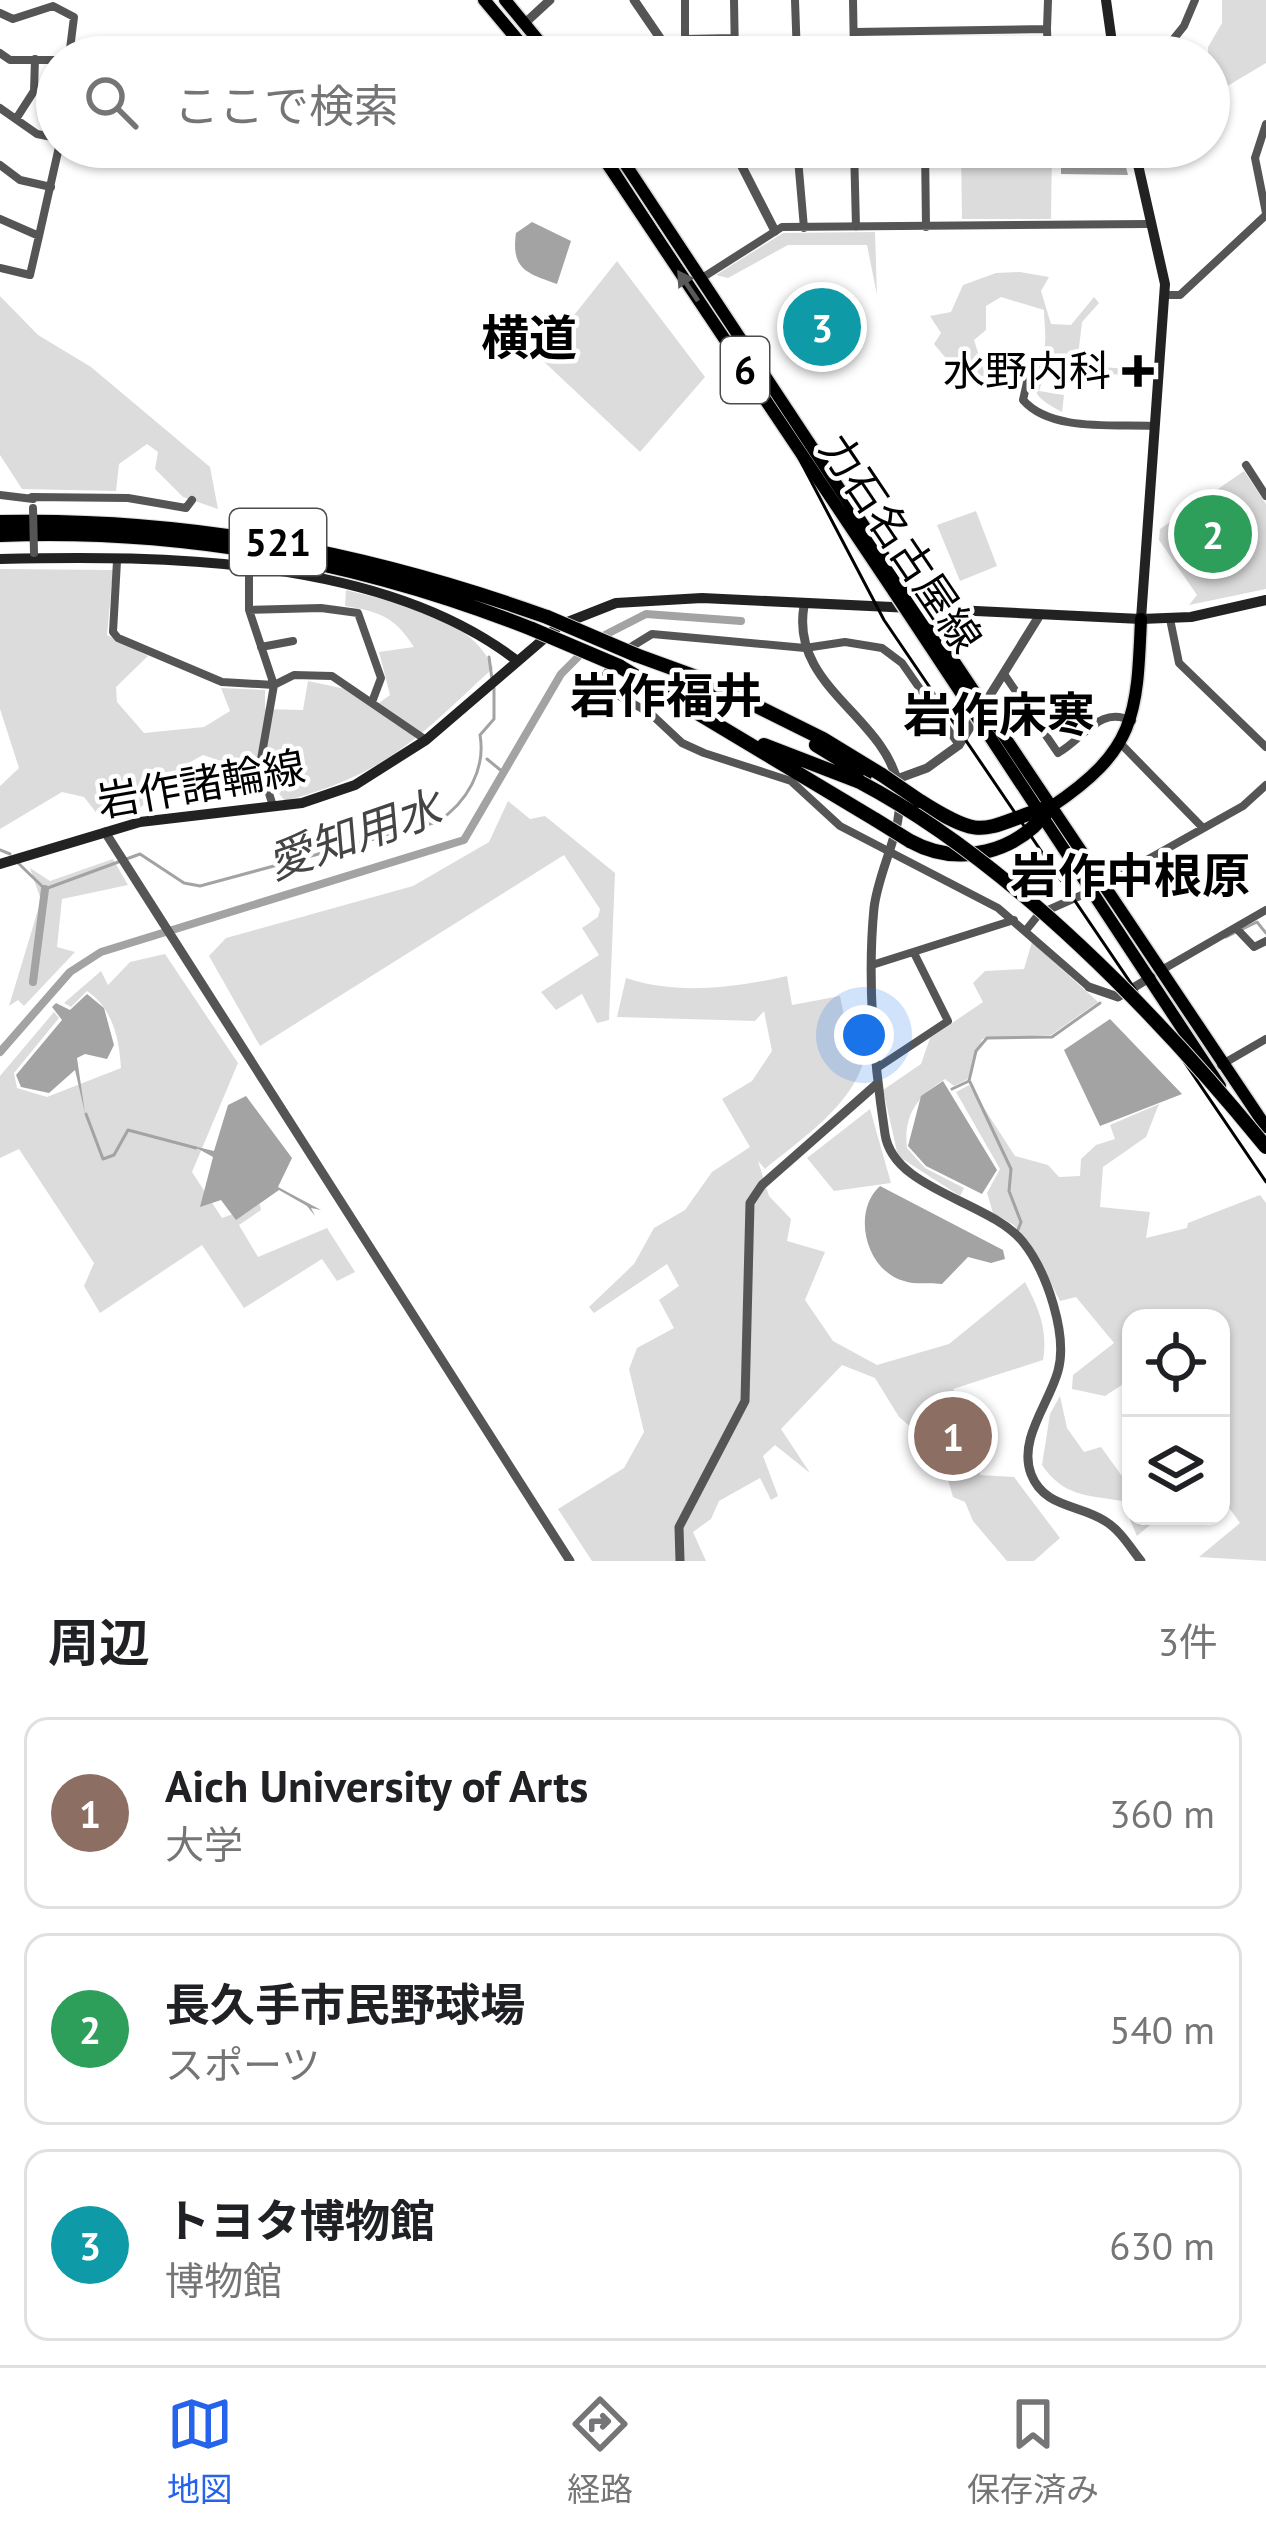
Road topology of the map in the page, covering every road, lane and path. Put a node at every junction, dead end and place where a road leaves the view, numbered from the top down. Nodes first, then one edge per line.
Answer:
1 (29, 0) edge
2 (484, 0) edge
3 (505, 0) edge
4 (550, 0) edge
5 (634, 0) edge
6 (685, 0) edge
7 (734, 0) edge
8 (796, 0) edge
9 (853, 0) edge
10 (1048, 0) edge
11 (1106, 0) edge
12 (1195, 0) edge
13 (0, 13) edge
14 (28, 13) junction
15 (525, 23) junction
16 (1047, 28) junction
17 (854, 32) junction
18 (72, 36) edge
19 (514, 36) edge
20 (535, 36) edge
21 (659, 36) edge
22 (685, 36) edge
23 (734, 36) edge
24 (796, 36) edge
25 (854, 36) edge
26 (1047, 36) edge
27 (1111, 36) edge
28 (1176, 36) edge
29 (0, 52) edge
30 (35, 59) joint
31 (0, 108) edge
32 (16, 119) junction
33 (1266, 124) edge
34 (36, 133) edge
35 (0, 165) edge
36 (54, 168) edge
37 (610, 168) edge
38 (628, 168) edge
39 (743, 168) edge
40 (799, 168) edge
41 (855, 168) edge
42 (925, 168) edge
43 (1139, 168) edge
44 (50, 187) junction
45 (1266, 214) edge
46 (0, 219) edge
47 (1148, 224) dead end
48 (856, 227) junction
49 (926, 227) junction
50 (804, 228) junction
51 (775, 231) junction
52 (40, 236) junction
53 (0, 268) edge
54 (702, 278) junction
55 (1165, 295) junction
56 (1028, 378) dead end
57 (1153, 426) junction
58 (1246, 465) dead end
59 (0, 495) edge
60 (1266, 496) edge
61 (192, 500) dead end
62 (33, 502) junction
63 (0, 522) edge
64 (0, 535) edge
65 (873, 549) junction
66 (34, 556) junction
67 (0, 559) edge
68 (117, 562) junction
69 (249, 569) junction
70 (1266, 599) edge
71 (804, 606) junction
72 (249, 610) junction
73 (1038, 618) junction
74 (1141, 619) junction
75 (1170, 619) junction
76 (293, 640) dead end
77 (262, 647) junction
78 (805, 648) junction
79 (516, 660) junction
80 (1004, 674) junction
81 (274, 685) junction
82 (745, 701) junction
83 (372, 702) junction
84 (1133, 722) junction
85 (729, 732) junction
86 (426, 740) junction
87 (958, 745) junction
88 (1121, 745) junction
89 (1266, 747) edge
90 (889, 777) junction
91 (863, 778) junction
92 (1266, 785) edge
93 (274, 807) junction
94 (1045, 811) junction
95 (1202, 827) junction
96 (105, 832) junction
97 (888, 850) junction
98 (4, 863) edge
99 (1098, 887) junction
100 (1266, 910) edge
101 (1014, 920) junction
102 (1236, 928) junction
103 (1027, 929) junction
104 (1266, 941) edge
105 (914, 953) junction
106 (872, 964) junction
107 (1155, 974) junction
108 (1089, 987) joint
109 (1266, 1039) edge
110 (880, 1066) junction
111 (1218, 1070) junction
112 (878, 1083) junction
113 (1203, 1092) dead end
114 (1266, 1126) edge
115 (1266, 1136) edge
116 (1266, 1147) edge
117 (1266, 1158) edge
118 (570, 1561) edge
119 (680, 1561) edge
120 (1141, 1561) edge

1 - 14 street
2 - 19 main road
3 - 15 main road
4 - 15 street
5 - 21 street
6 - 22 street
7 - 23 street
8 - 24 street
9 - 17 street
10 - 16 street
11 - 27 main road
12 - 28 street
13 - 14 street
14 - 18 street
15 - 20 main road
16 - 17 street
16 - 26 street
17 - 25 street
29 - 30 street
30 - 32 street
31 - 32 street
32 - 34 street
33 - 45 street
35 - 44 street
36 - 44 street
65 -> 37 main road, 力石名古屋線 / 6
38 - 54 main road, 力石名古屋線 / 6
39 - 51 street
40 - 50 street
41 - 48 street
42 - 49 street
43 - 55 main road
44 - 52 street
45 - 55 street
46 - 52 street
47 - 49 street
48 - 49 street
48 - 50 street
50 - 51 street
51 - 54 street
52 - 53 street
54 - 65 main road, 力石名古屋線 / 6
55 - 57 main road
56 - 57 street
57 - 74 main road
58 - 60 street
59 - 62 street
61 - 62 street
62 - 66 street, bridge
63 - 82 highway, 521, bridge
64 - 85 highway, 521, bridge
65 - 94 main road, 力石名古屋線 / 6, bridge
66 - 67 main road
66 - 68 main road
68 - 69 main road
68 - 81 street
69 - 72 street
69 - 79 main road
70 - 75 main road, 岩作諸輪線
71 - 73 main road, 岩作諸輪線
71 - 78 street
71 - 79 main road, 岩作諸輪線
72 - 77 street
72 - 83 street
73 - 74 main road, 岩作諸輪線
73 - 80 street
74 - 75 main road, 岩作諸輪線
74 - 84 main road
75 - 89 street
76 - 77 street
77 - 81 street
78 - 87 street
78 - 90 street
78 - 97 street
79 - 86 main road, 岩作諸輪線
80 - 84 street
80 - 87 street
81 - 83 street
81 - 93 street
82 - 90 highway
82 - 91 highway
83 - 86 street
84 - 88 main road
85 - 91 highway
85 - 94 highway, bridge
86 - 93 main road, 岩作諸輪線
87 - 90 street
88 - 94 main road
88 - 95 street
90 - 94 highway, bridge
90 - 97 street
91 - 115 highway, bridge
91 - 116 highway, bridge
92 - 95 street
93 - 96 main road, 岩作諸輪線
94 - 99 main road, 力石名古屋線 / 6
95 - 99 street
96 - 98 main road, 岩作諸輪線
96 - 118 street
97 - 101 street
97 - 106 street
99 - 103 street
99 - 107 main road, 力石名古屋線 / 6
100 - 102 street
101 - 103 street
101 - 105 street
102 - 104 street
102 - 107 street
103 - 108 street
105 - 106 street
105 - 110 street
106 - 110 street
107 - 108 street
107 - 111 main road, 力石名古屋線 / 6
109 - 111 street
110 - 112 street
111 - 113 street
111 - 114 main road, 力石名古屋線 / 6
111 - 117 main road, 力石名古屋線 / 6
112 - 119 street
112 - 120 street

